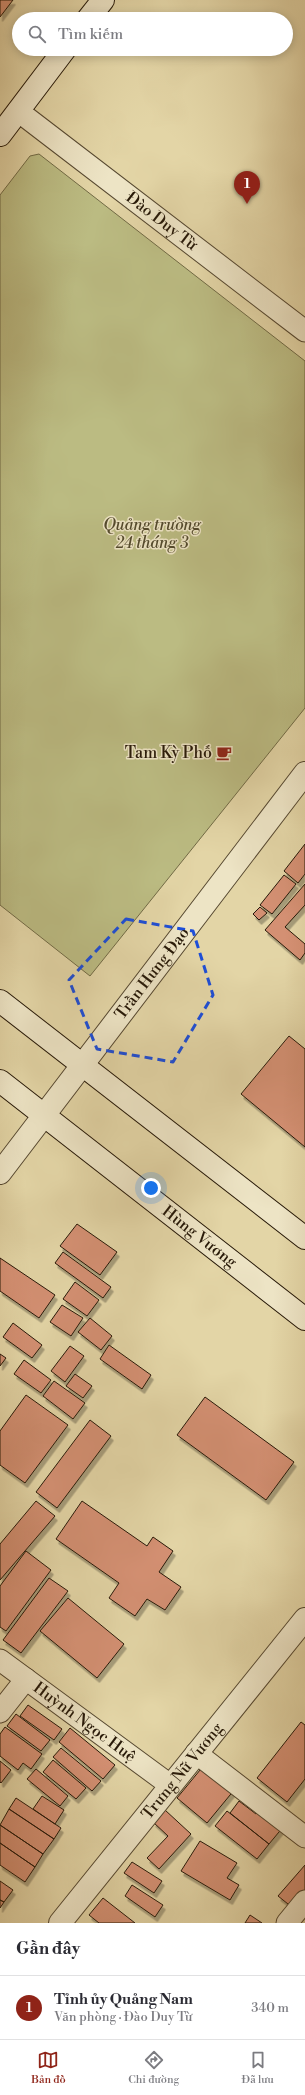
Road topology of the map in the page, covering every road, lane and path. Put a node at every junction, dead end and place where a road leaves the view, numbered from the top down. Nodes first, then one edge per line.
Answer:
1 (103, 0) edge
2 (94, 12) edge
3 (61, 56) edge
4 (18, 111) junction
5 (0, 134) edge
6 (305, 330) edge
7 (305, 773) edge
8 (0, 1001) edge
9 (81, 1064) junction
10 (0, 1081) edge
11 (44, 1115) junction
12 (0, 1173) edge
13 (305, 1238) edge
14 (305, 1319) edge
15 (305, 1619) edge
16 (0, 1660) edge
17 (26, 1679) junction
18 (0, 1712) edge
19 (196, 1753) junction
20 (170, 1785) junction
21 (305, 1837) edge
22 (305, 1901) edge
23 (60, 1923) edge
24 (287, 1923) edge

1 - 2 main road
3 - 4 main road
4 - 5 main road
4 - 6 street, Đào Duy Từ
7 - 9 main road, Trần Hưng Đạo
8 - 9 main road
9 - 11 main road, Trần Hưng Đạo
9 - 13 main road
10 - 11 main road, Hùng Vương
11 - 12 main road, Trần Hưng Đạo
11 - 14 main road, Hùng Vương
15 - 19 main road, Trưng Nữ Vương
16 - 17 street, Huỳnh Ngọc Huệ
17 - 18 street
17 - 20 street, Huỳnh Ngọc Huệ
19 - 20 main road, Trưng Nữ Vương
19 - 21 street
20 - 23 main road, Trưng Nữ Vương
22 - 24 street

